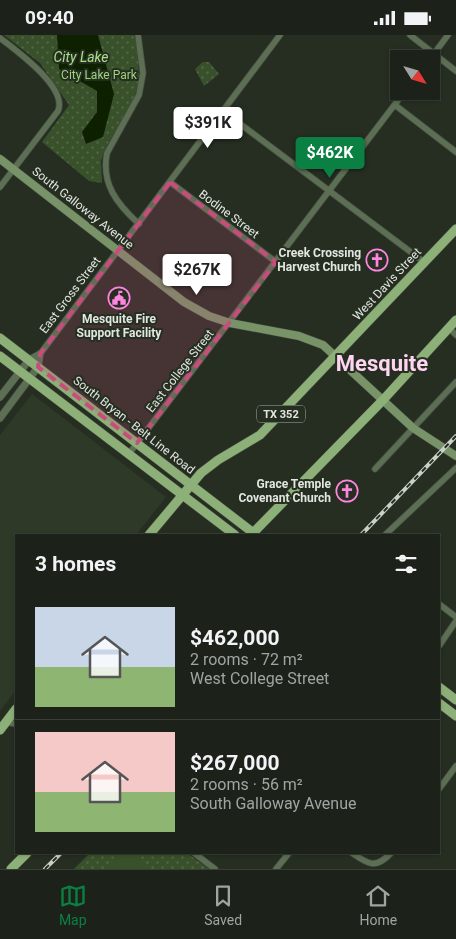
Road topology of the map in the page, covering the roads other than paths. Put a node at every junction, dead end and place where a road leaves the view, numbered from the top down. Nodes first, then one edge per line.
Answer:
1 (138, 35) edge
2 (280, 35) edge
3 (410, 35) edge
4 (448, 35) edge
5 (0, 38) edge
6 (430, 50) edge
7 (436, 50) edge
8 (440, 58) edge
9 (456, 71) edge
10 (399, 100) edge
11 (395, 105) junction
12 (223, 111) junction
13 (456, 151) edge
14 (0, 159) edge
15 (14, 169) junction
16 (170, 182) junction
17 (0, 187) edge
18 (329, 192) junction
19 (139, 224) junction
20 (456, 229) edge
21 (119, 250) junction
22 (276, 262) junction
23 (424, 262) junction
24 (456, 321) edge
25 (230, 323) junction
26 (449, 328) junction
27 (456, 335) edge
28 (0, 337) edge
29 (40, 354) junction
30 (0, 356) edge
31 (336, 357) junction
32 (28, 359) junction
33 (38, 367) junction
34 (19, 371) junction
35 (29, 378) junction
36 (456, 382) edge
37 (0, 397) edge
38 (383, 400) junction
39 (0, 418) edge
40 (413, 428) junction
41 (137, 443) junction
42 (456, 451) edge
43 (128, 455) junction
44 (456, 456) edge
45 (456, 468) edge
46 (375, 469) dead end
47 (190, 485) junction
48 (181, 495) junction
49 (150, 534) edge
50 (233, 534) edge
51 (253, 534) edge
52 (386, 534) edge
53 (440, 605) edge
54 (456, 617) edge
55 (456, 621) edge
56 (440, 644) edge
57 (440, 688) edge
58 (456, 700) edge
59 (440, 704) edge
60 (15, 710) edge
61 (456, 716) edge
62 (6, 722) junction
63 (15, 724) edge
64 (0, 730) edge
65 (456, 766) edge
66 (440, 788) edge
67 (26, 854) edge
68 (195, 854) edge
69 (287, 854) edge
70 (354, 854) edge
71 (390, 854) edge
72 (12, 869) edge
73 (215, 869) edge
74 (276, 869) edge

1 - 19 street
2 - 12 street, East Gross Street
3 - 6 street
4 - 7 street
5 - 15 street
8 - 9 street
10 - 11 street, East College Street
11 - 13 street
11 - 18 street, East College Street
12 - 16 street, East Gross Street
12 - 18 street
14 - 15 main road, South Galloway Avenue
15 - 17 street
15 - 21 main road, South Galloway Avenue
16 - 19 street, East Gross Street
16 - 22 street, Bodine Street
18 - 22 street, East College Street
18 - 23 street
19 - 21 street, East Gross Street
20 - 23 main road, West Davis Street / TX 352
21 - 25 main road, South Galloway Avenue
21 - 29 street, East Gross Street
22 - 25 street, East College Street
23 - 31 main road, West Davis Street / TX 352
24 - 26 main road
25 - 31 main road, South Galloway Avenue
25 - 41 street, East College Street
26 - 27 street
26 - 38 main road
28 - 32 main road, South Bryan - Belt Line Road
29 - 32 street
29 - 33 street, East Gross Street
30 - 34 main road
31 - 38 main road, South Galloway Avenue
31 - 47 main road, TX 352
32 - 33 main road, South Bryan - Belt Line Road
32 - 34 street
33 - 35 street
33 - 41 main road, South Bryan - Belt Line Road
34 - 35 main road
34 - 37 street
35 - 39 street
35 - 43 main road
36 - 40 street
38 - 40 main road, South Galloway Avenue
38 - 51 main road
40 - 42 main road
40 - 44 main road
40 - 46 street
41 - 43 street, East College Street
41 - 47 main road, South Bryan - Belt Line Road
43 - 48 main road
45 - 52 street
47 - 48 main road, TX 352
47 - 51 main road, South Bryan - Belt Line Road
48 - 49 main road, TX 352
48 - 50 main road
53 - 54 street
55 - 56 street
57 - 58 main road
59 - 61 main road
60 - 62 main road
62 - 63 street
62 - 64 main road
65 - 66 street
67 - 72 main road
68 - 73 street
69 - 74 street
70 - 71 street

